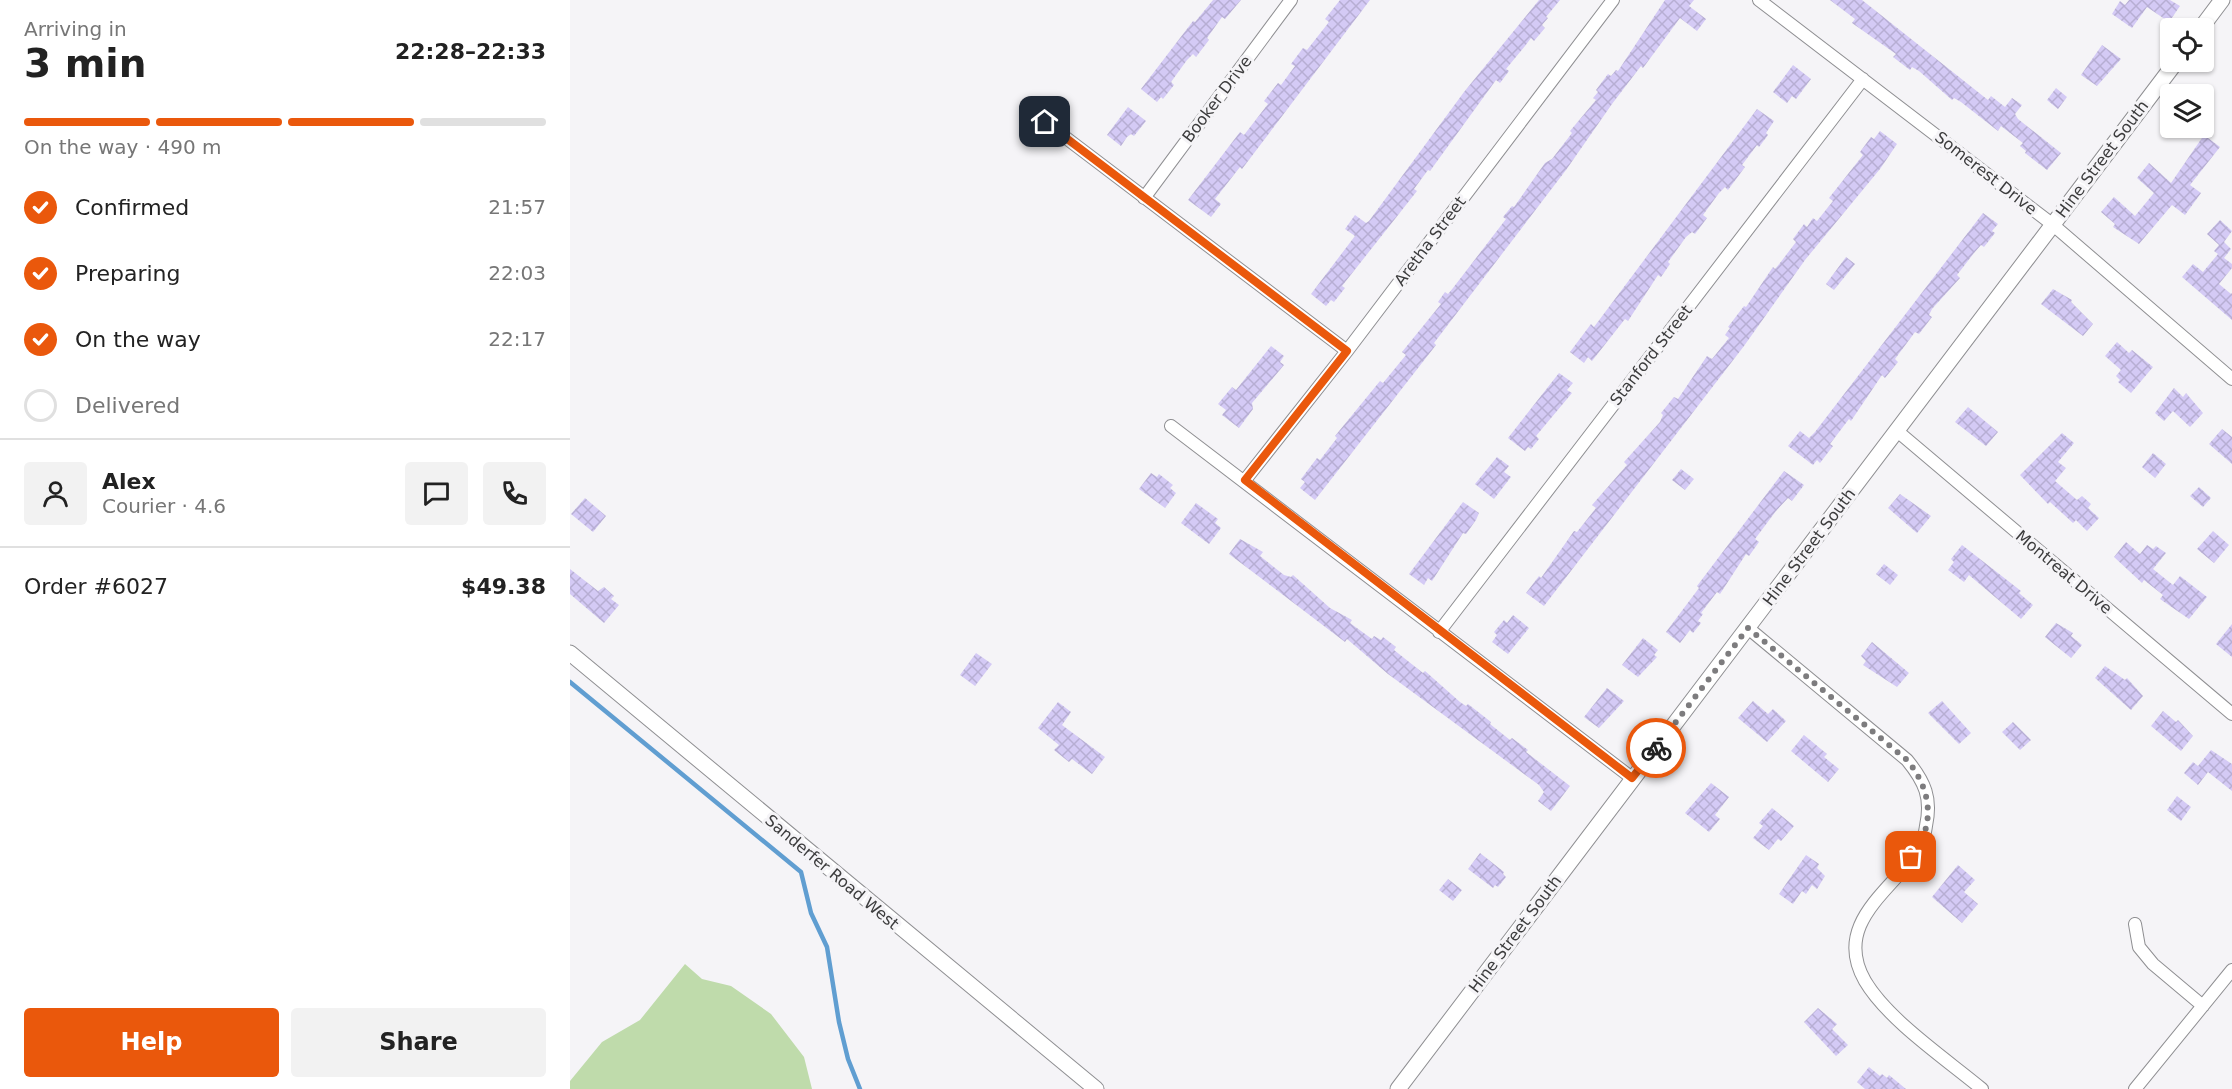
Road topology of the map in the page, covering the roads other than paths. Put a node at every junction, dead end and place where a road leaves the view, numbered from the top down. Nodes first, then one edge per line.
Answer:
1 (1291, 0) edge
2 (1613, 0) edge
3 (1760, 0) edge
4 (2222, 0) edge
5 (2208, 18) edge
6 (2168, 72) edge
7 (1863, 79) junction
8 (1045, 122) dead end
9 (1144, 198) junction
10 (2052, 224) junction
11 (1347, 351) junction
12 (2232, 379) edge
13 (1171, 426) dead end
14 (1896, 430) junction
15 (1245, 480) junction
16 (1748, 628) junction
17 (1439, 632) junction
18 (570, 653) edge
19 (2232, 714) edge
20 (1632, 778) junction
21 (2135, 924) dead end
22 (2232, 970) edge
23 (2204, 1006) junction
24 (1096, 1089) edge
25 (1398, 1089) edge
26 (1982, 1089) edge
27 (2135, 1089) edge

1 - 9 street, Booker Drive
2 - 11 street, Aretha Street
3 - 7 street, Somerest Drive
4 - 5 street
6 - 10 street, Hine Street South
7 - 10 street, Somerest Drive
7 - 17 street, Stanford Street
8 - 9 street
9 - 11 street
10 - 12 street, Somerest Drive
10 - 14 street, Hine Street South
11 - 15 street, Aretha Street
13 - 15 street
14 - 16 street, Hine Street South
14 - 19 street, Montreat Drive
15 - 17 street
16 - 20 street, Hine Street South
16 - 26 street
17 - 20 street
18 - 24 street, Sanderfer Road West
20 - 25 street, Hine Street South
21 - 23 street
22 - 23 street
23 - 27 street

